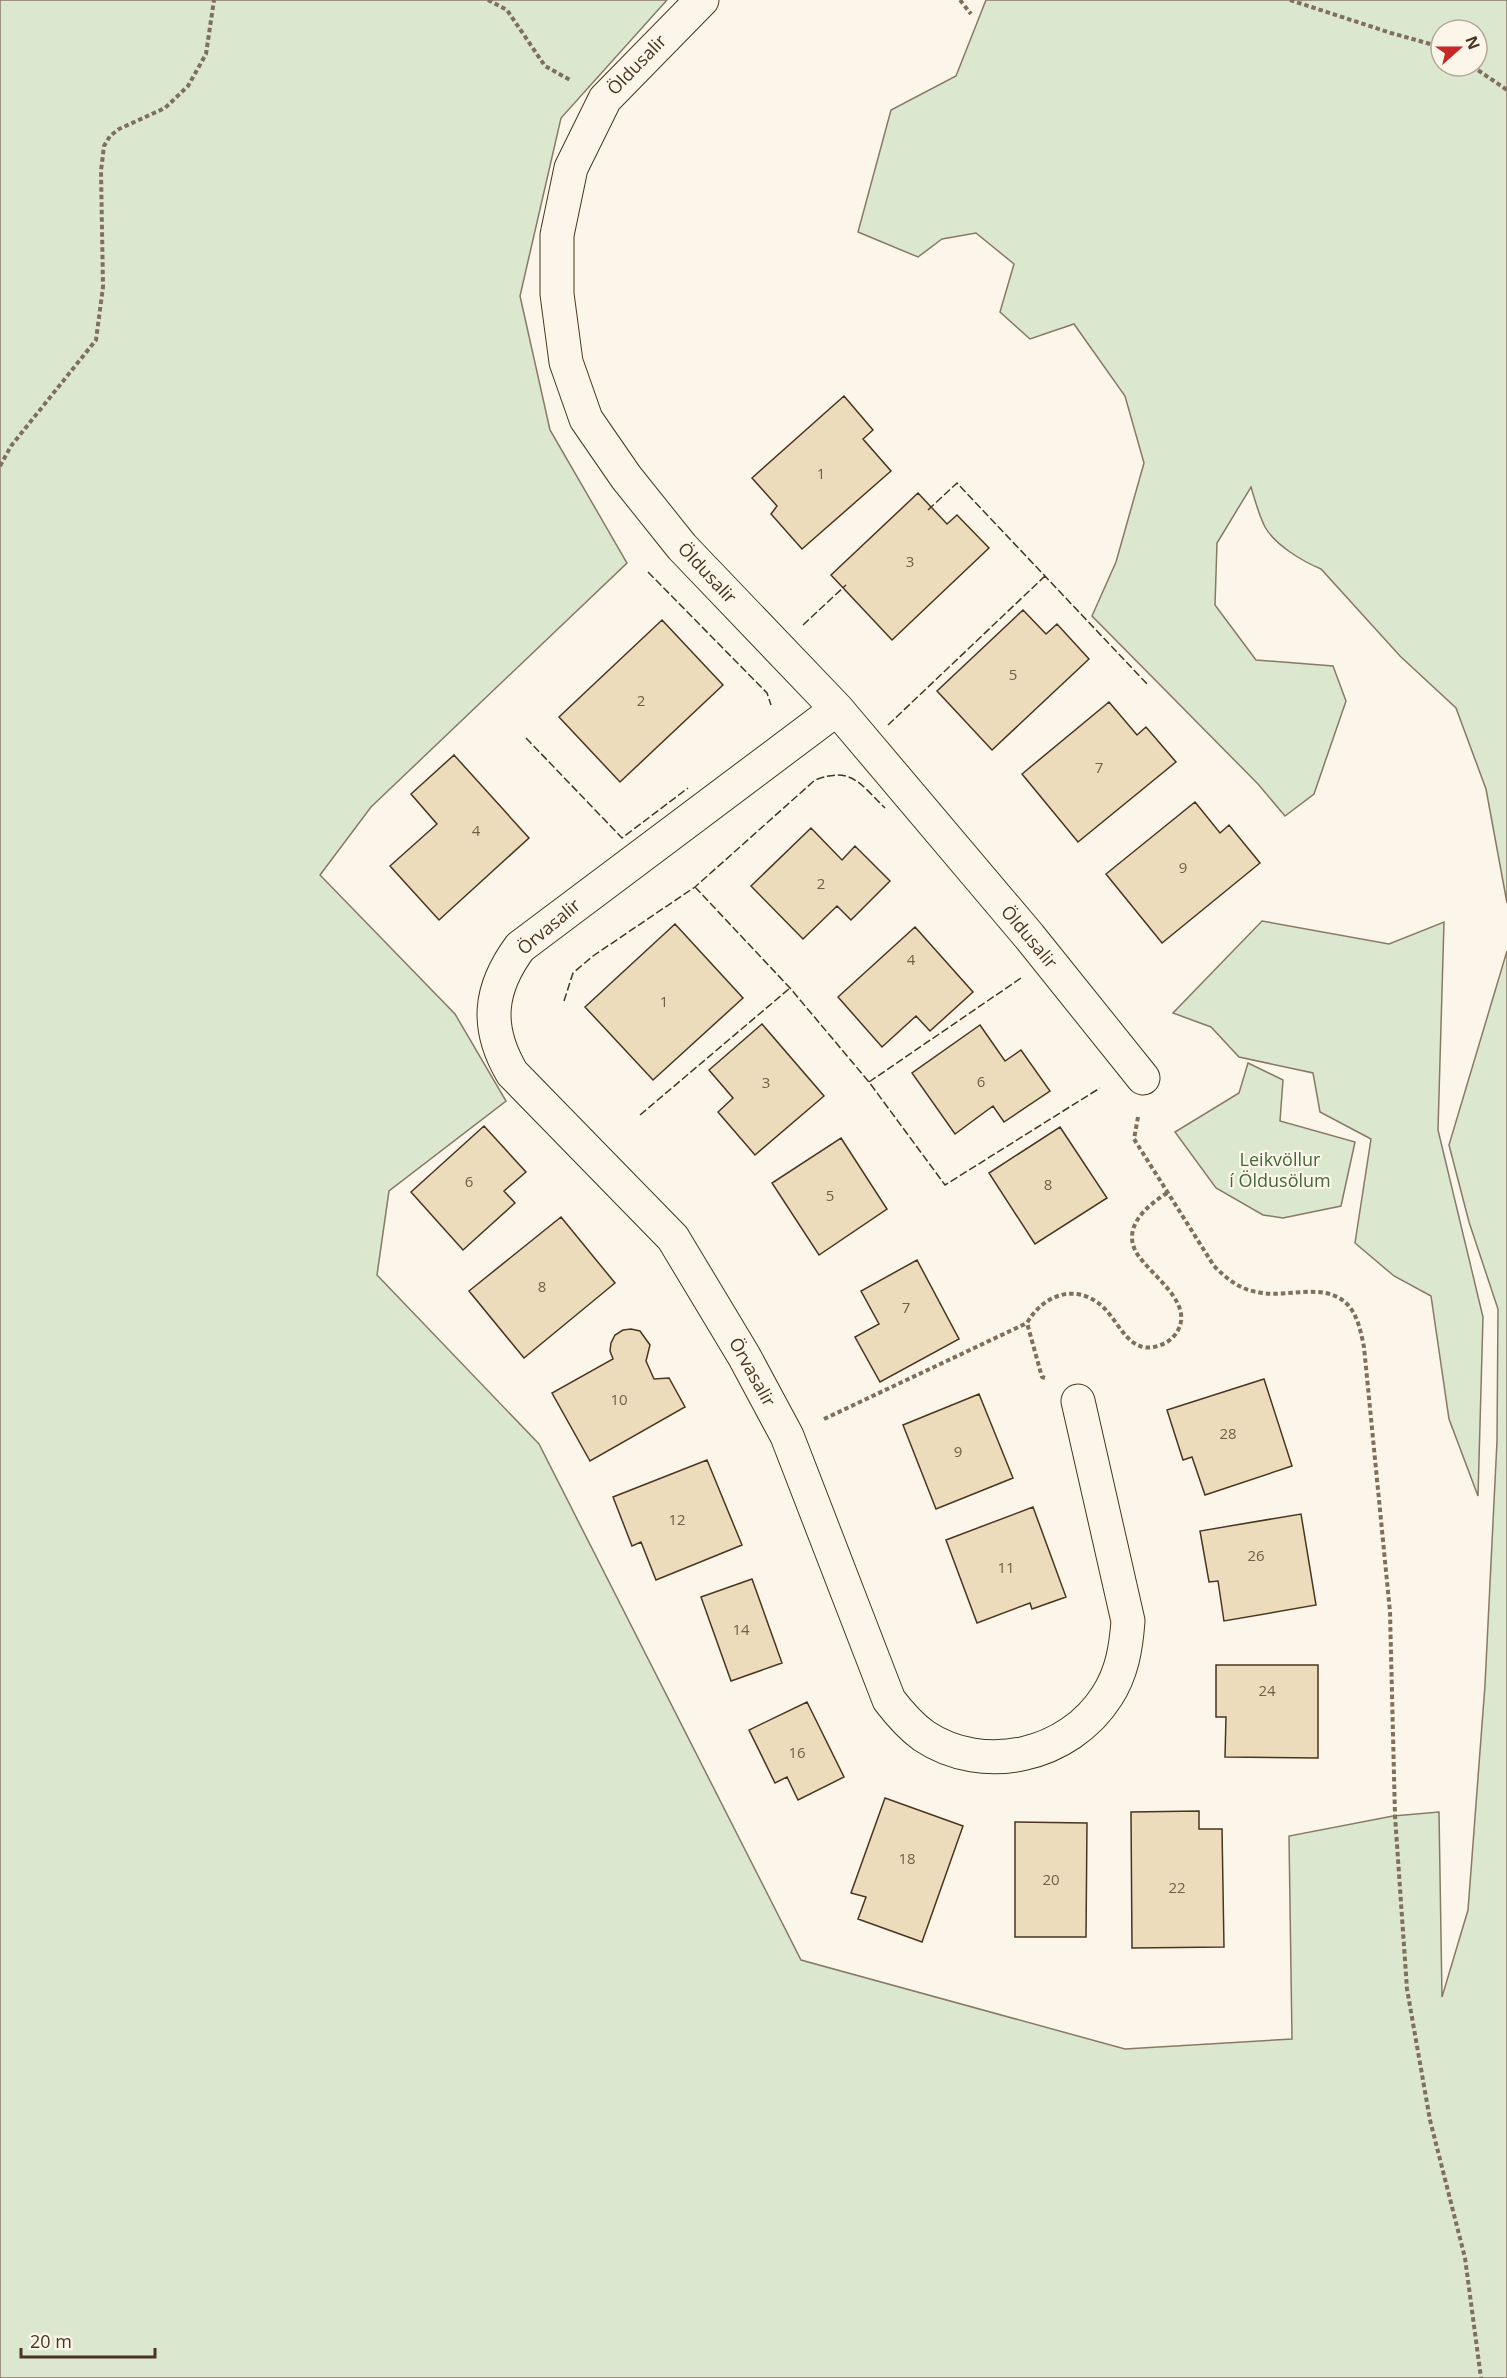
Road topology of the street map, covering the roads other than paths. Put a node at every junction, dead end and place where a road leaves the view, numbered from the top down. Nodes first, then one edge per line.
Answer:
1 (702, 0) edge
2 (837, 709) junction
3 (1143, 1078) road end
4 (1078, 1401) road end

1 - 2 street, Öldusalir
2 - 3 street, Öldusalir
2 - 4 street, Örvasalir

